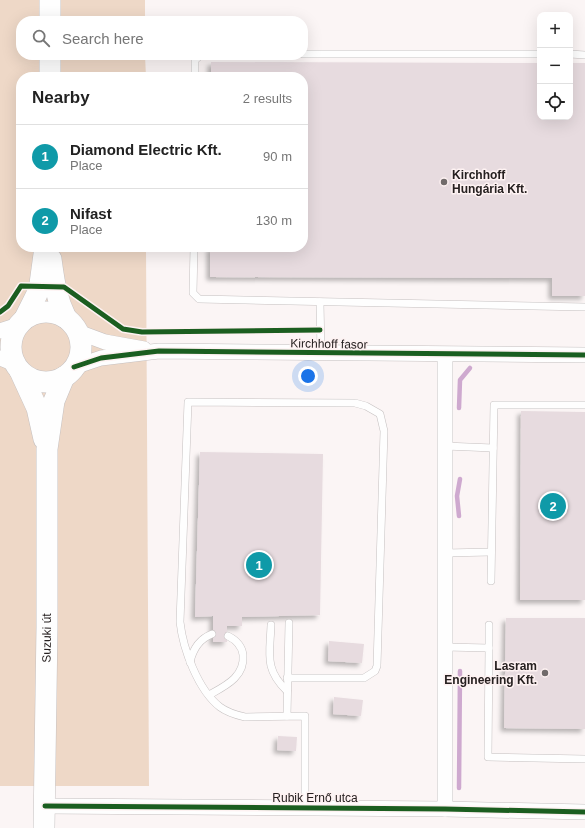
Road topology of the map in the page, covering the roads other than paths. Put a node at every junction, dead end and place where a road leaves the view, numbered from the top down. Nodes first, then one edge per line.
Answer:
1 (50, 0) edge
2 (50, 16) edge
3 (308, 54) edge
4 (537, 54) edge
5 (573, 54) edge
6 (585, 54) edge
7 (50, 60) edge
8 (195, 60) edge
9 (50, 72) edge
10 (195, 72) edge
11 (45, 252) edge
12 (50, 252) edge
13 (194, 252) edge
14 (320, 302) junction
15 (585, 307) edge
16 (14, 325) edge
17 (72, 325) junction
18 (159, 351) junction
19 (321, 354) junction
20 (445, 355) junction
21 (585, 355) edge
22 (12, 365) edge
23 (69, 372) junction
24 (585, 405) edge
25 (445, 446) junction
26 (493, 448) junction
27 (46, 449) junction
28 (491, 552) junction
29 (445, 553) junction
30 (491, 581) dead end
31 (289, 623) dead end
32 (271, 625) dead end
33 (489, 625) dead end
34 (212, 634) dead end
35 (228, 636) dead end
36 (445, 647) junction
37 (489, 648) junction
38 (190, 662) junction
39 (287, 678) junction
40 (287, 691) junction
41 (209, 695) junction
42 (287, 716) junction
43 (585, 759) edge
44 (45, 806) junction
45 (305, 808) junction
46 (445, 809) junction
47 (585, 812) edge
48 (44, 828) edge

1 - 2 main road
3 - 4 lane
5 - 6 lane
7 - 9 main road
8 - 10 lane
11 - 16 main road
12 - 17 main road
13 - 14 lane
14 - 15 lane
14 - 19 lane
16 - 17 main road
16 - 22 main road
17 - 18 street, Kirchhoff fasor
17 - 23 main road
18 - 19 street, Kirchhoff fasor
18 - 23 street, Kirchhoff fasor
19 - 20 street, Kirchhoff fasor
20 - 21 street, Kirchhoff fasor
20 - 25 street
22 - 23 main road
22 - 27 main road
23 - 27 main road
24 - 26 lane
25 - 26 lane
25 - 29 street
26 - 28 lane
27 - 44 main road, Suzuki út
28 - 29 lane
28 - 30 lane
29 - 36 street
31 - 39 lane
32 - 40 lane
33 - 37 lane
34 - 38 lane
35 - 41 lane
36 - 37 lane
36 - 46 street
37 - 43 lane
38 - 39 lane
38 - 41 lane
39 - 40 lane
40 - 42 lane
41 - 42 lane
42 - 45 lane
44 - 45 street, Rubik Ernő utca
44 - 48 main road, Suzuki út
45 - 46 street, Rubik Ernő utca
46 - 47 street, Rubik Ernő utca

